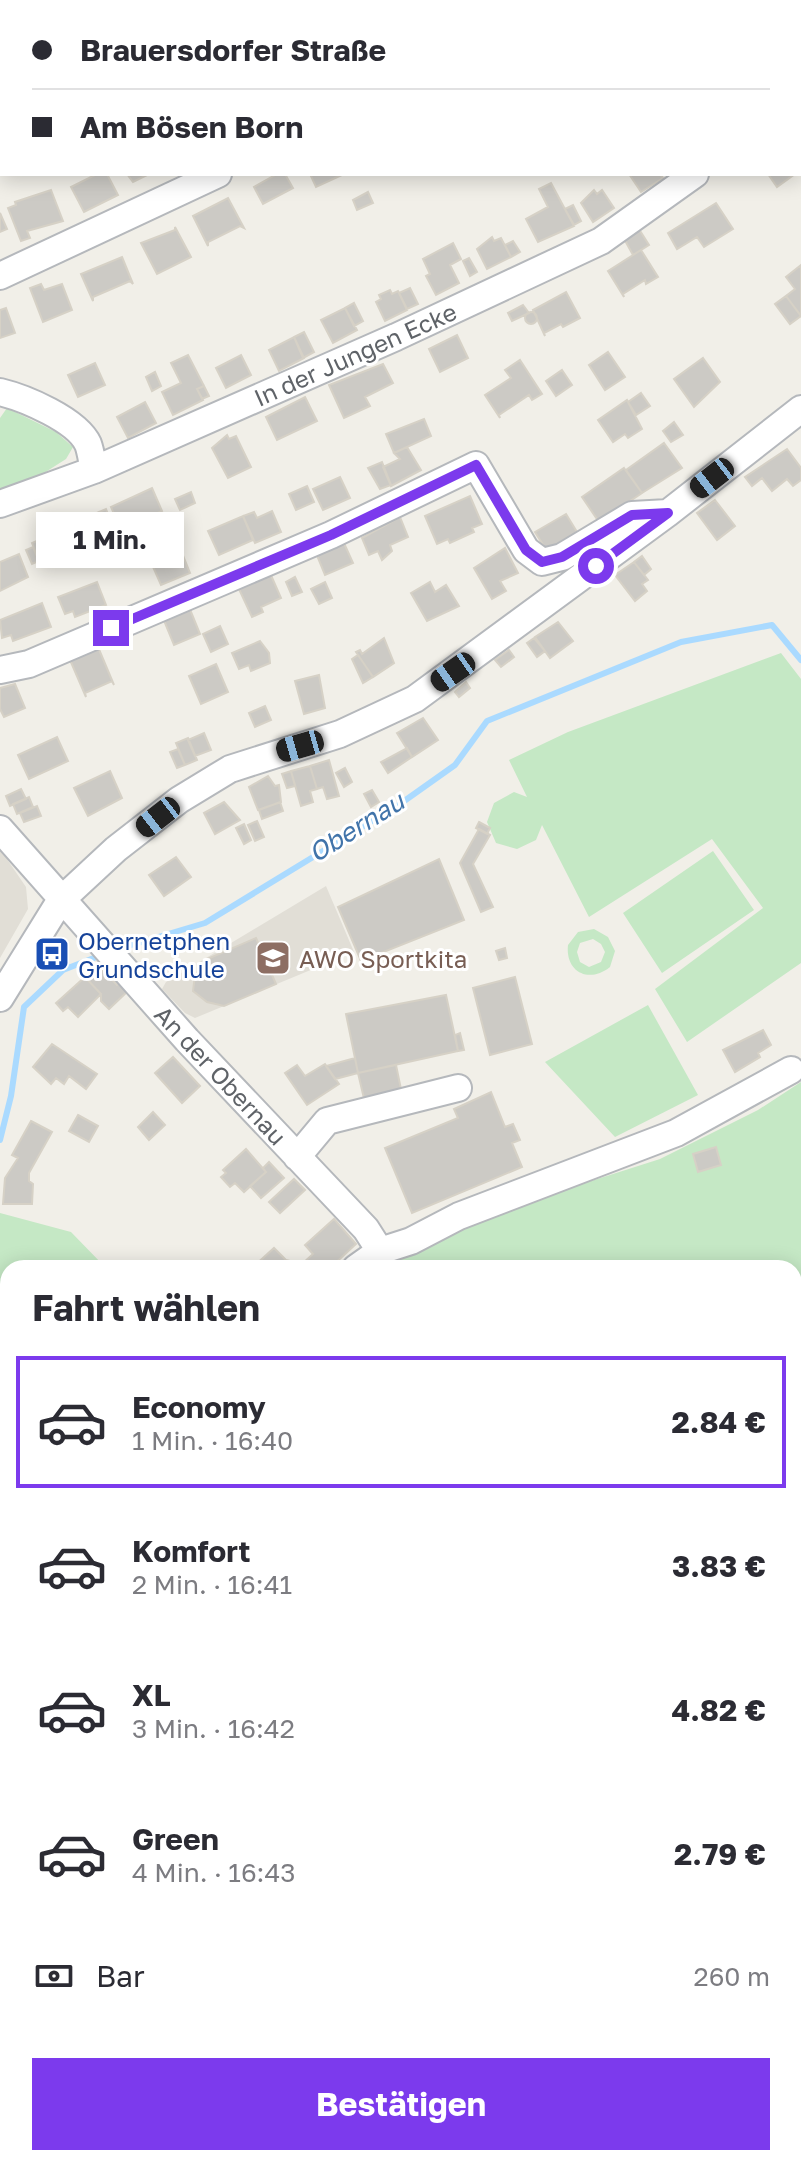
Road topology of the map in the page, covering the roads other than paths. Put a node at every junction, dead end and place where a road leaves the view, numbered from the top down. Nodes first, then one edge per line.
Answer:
1 (214, 176) edge
2 (692, 176) edge
3 (0, 276) edge
4 (0, 392) edge
5 (801, 409) edge
6 (94, 470) junction
7 (0, 504) edge
8 (668, 513) junction
9 (0, 670) edge
10 (0, 829) edge
11 (60, 901) junction
12 (0, 998) edge
13 (791, 1070) dead end
14 (458, 1088) dead end
15 (297, 1157) junction
16 (380, 1251) junction
17 (367, 1260) edge

1 - 3 street
2 - 6 street, In der Jungen Ecke
4 - 6 street
5 - 8 street
6 - 7 street, In der Jungen Ecke
8 - 9 street
8 - 11 street
10 - 11 street, An der Obernau
11 - 12 street
11 - 15 street, An der Obernau
13 - 16 street
14 - 15 street
15 - 16 street, An der Obernau
16 - 17 street

